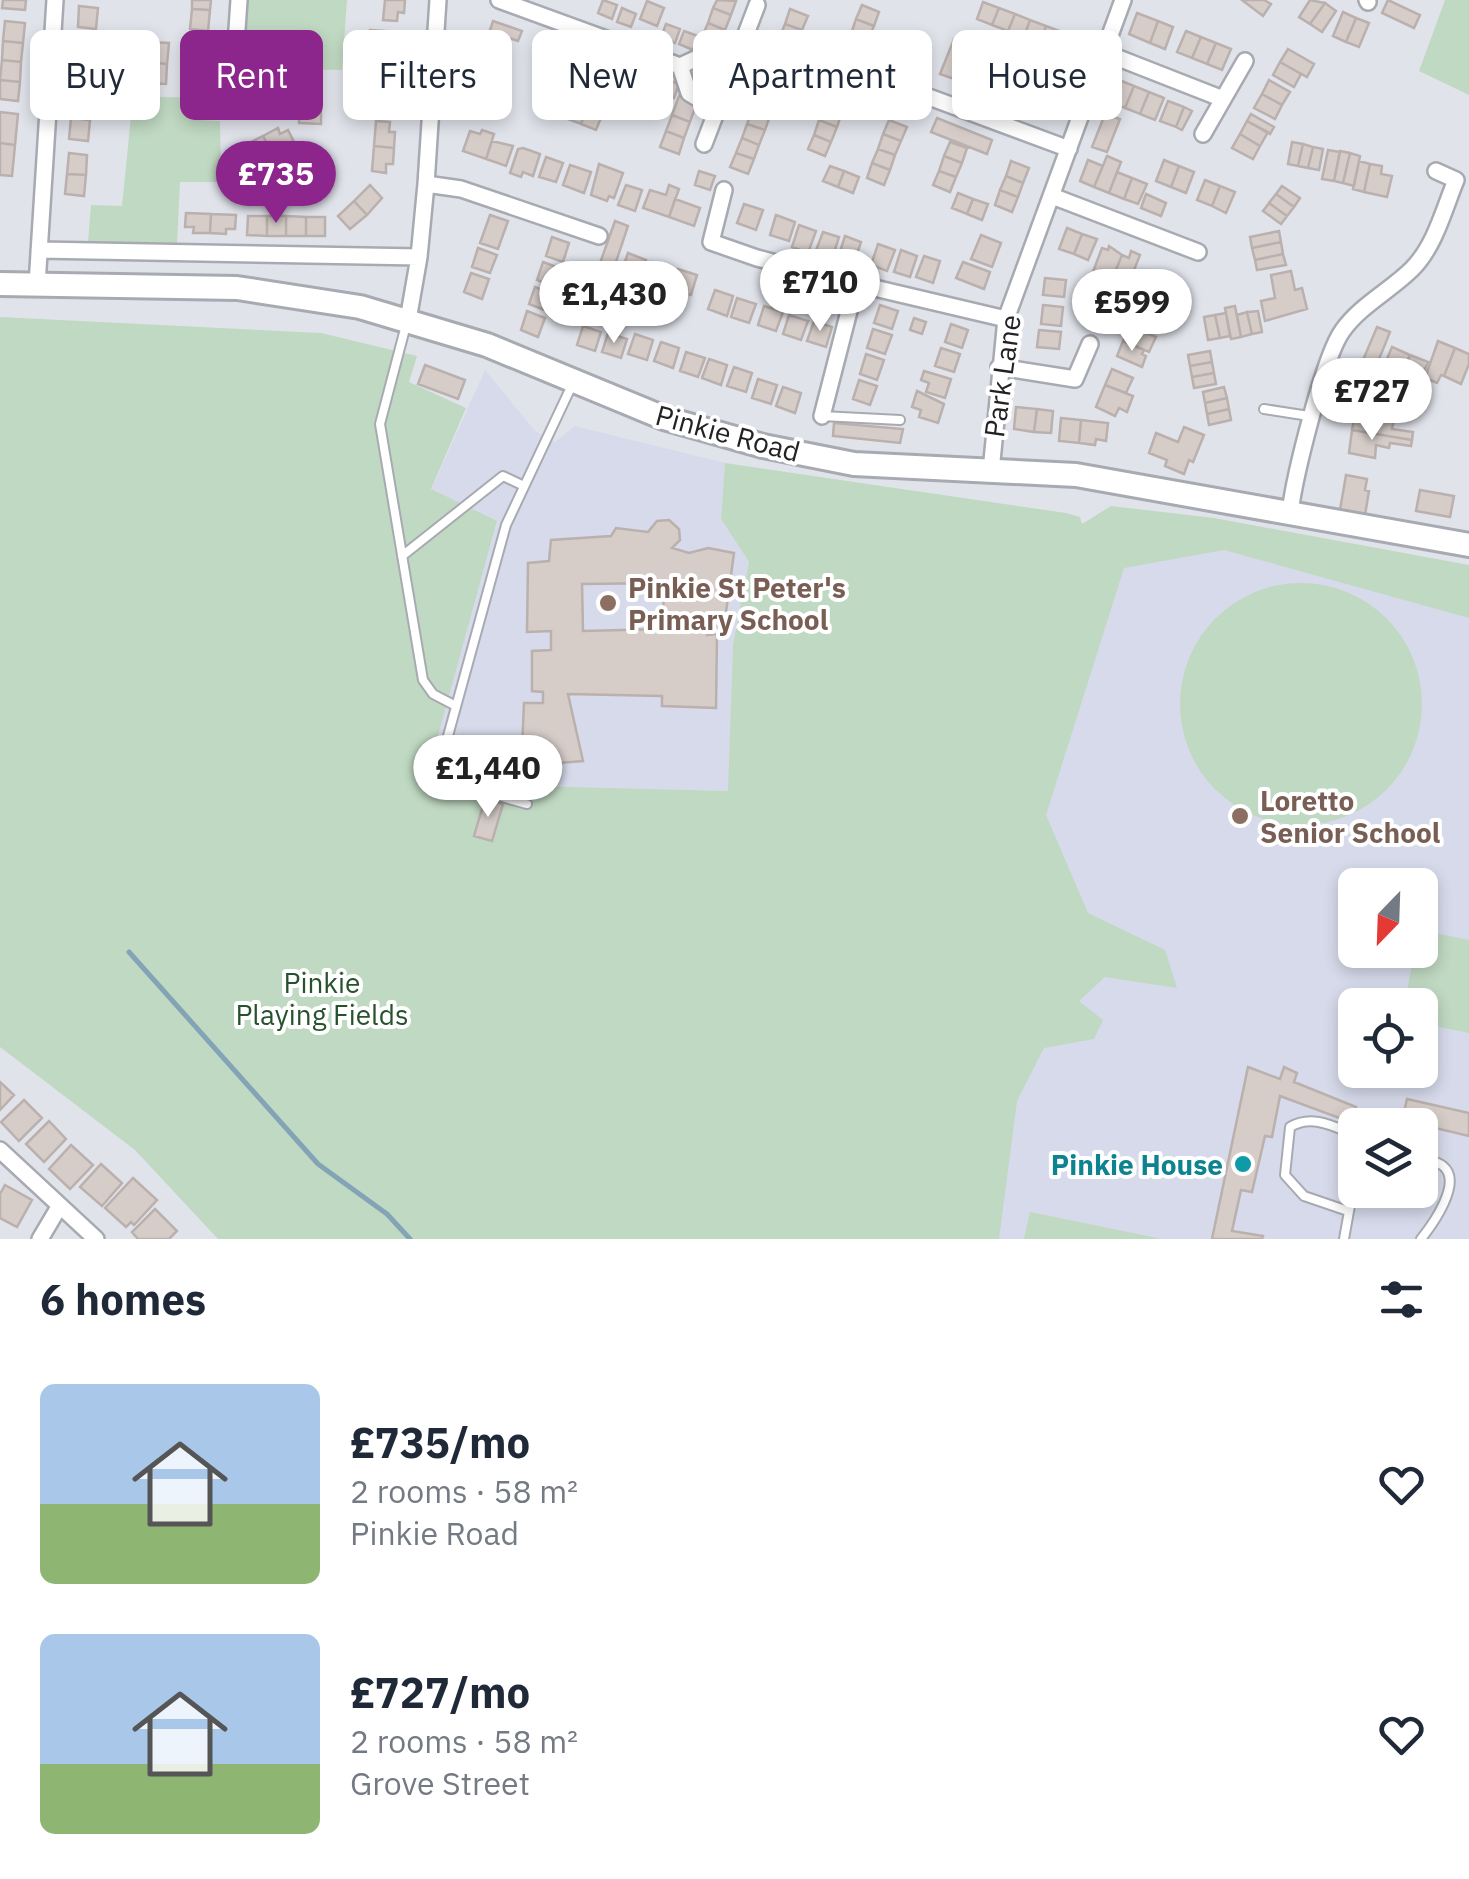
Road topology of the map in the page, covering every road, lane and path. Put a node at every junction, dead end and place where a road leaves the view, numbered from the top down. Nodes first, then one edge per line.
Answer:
1 (56, 0) edge
2 (239, 0) edge
3 (438, 0) edge
4 (499, 0) edge
5 (1123, 0) edge
6 (526, 5) edge
7 (756, 5) dead end
8 (237, 30) edge
9 (747, 30) edge
10 (1111, 30) edge
11 (1122, 59) edge
12 (693, 60) edge
13 (1245, 61) dead end
14 (680, 66) junction
15 (693, 95) edge
16 (932, 98) edge
17 (1223, 99) junction
18 (713, 120) edge
19 (1079, 120) edge
20 (1203, 134) dead end
21 (704, 144) dead end
22 (1069, 148) junction
23 (1436, 172) dead end
24 (426, 184) junction
25 (724, 190) dead end
26 (1052, 196) junction
27 (599, 236) dead end
28 (39, 250) junction
29 (1198, 252) dead end
30 (419, 257) junction
31 (0, 284) edge
32 (856, 284) junction
33 (37, 285) junction
34 (408, 320) junction
35 (1006, 320) junction
36 (1090, 344) dead end
37 (999, 368) junction
38 (574, 381) junction
39 (1264, 408) dead end
40 (822, 416) joint
41 (1314, 417) junction
42 (900, 420) dead end
43 (991, 471) junction
44 (522, 485) junction
45 (1290, 513) junction
46 (1469, 545) edge
47 (402, 556) junction
48 (456, 706) junction
49 (527, 804) dead end
50 (1338, 1128) edge
51 (0, 1150) edge
52 (1438, 1163) edge
53 (59, 1207) junction
54 (1349, 1208) edge
55 (1348, 1212) junction
56 (40, 1239) edge
57 (96, 1239) edge
58 (1344, 1239) edge
59 (1421, 1239) edge

1 - 28 street
2 - 8 street
3 - 24 street
4 - 6 street
5 - 10 street, Park Lane
6 - 14 street
7 - 9 street
11 - 17 street
12 - 14 street
13 - 17 street
14 - 15 street
16 - 22 street
17 - 20 street
18 - 21 street
19 - 22 street, Park Lane
22 - 26 street, Park Lane
23 - 41 street
24 - 27 street
24 - 30 street
25 - 32 street
26 - 29 street
26 - 35 street, Park Lane
28 - 30 street
28 - 33 street
30 - 34 street
31 - 33 main road, Pinkie Road
32 - 35 street
32 - 40 street
33 - 34 main road, Pinkie Road
34 - 38 main road, Pinkie Road
34 - 47 lane
35 - 37 street, Park Lane
36 - 37 street
37 - 43 street, Park Lane
38 - 43 main road, Pinkie Road
38 - 44 lane
39 - 41 lane
40 - 42 lane
41 - 45 street
43 - 45 main road, Pinkie Road
44 - 47 lane
44 - 48 lane
45 - 46 main road, Pinkie Road
47 - 48 lane
48 - 49 lane
50 - 55 lane
51 - 53 street
52 - 59 lane
53 - 56 street
53 - 57 street
54 - 55 lane
55 - 58 lane

